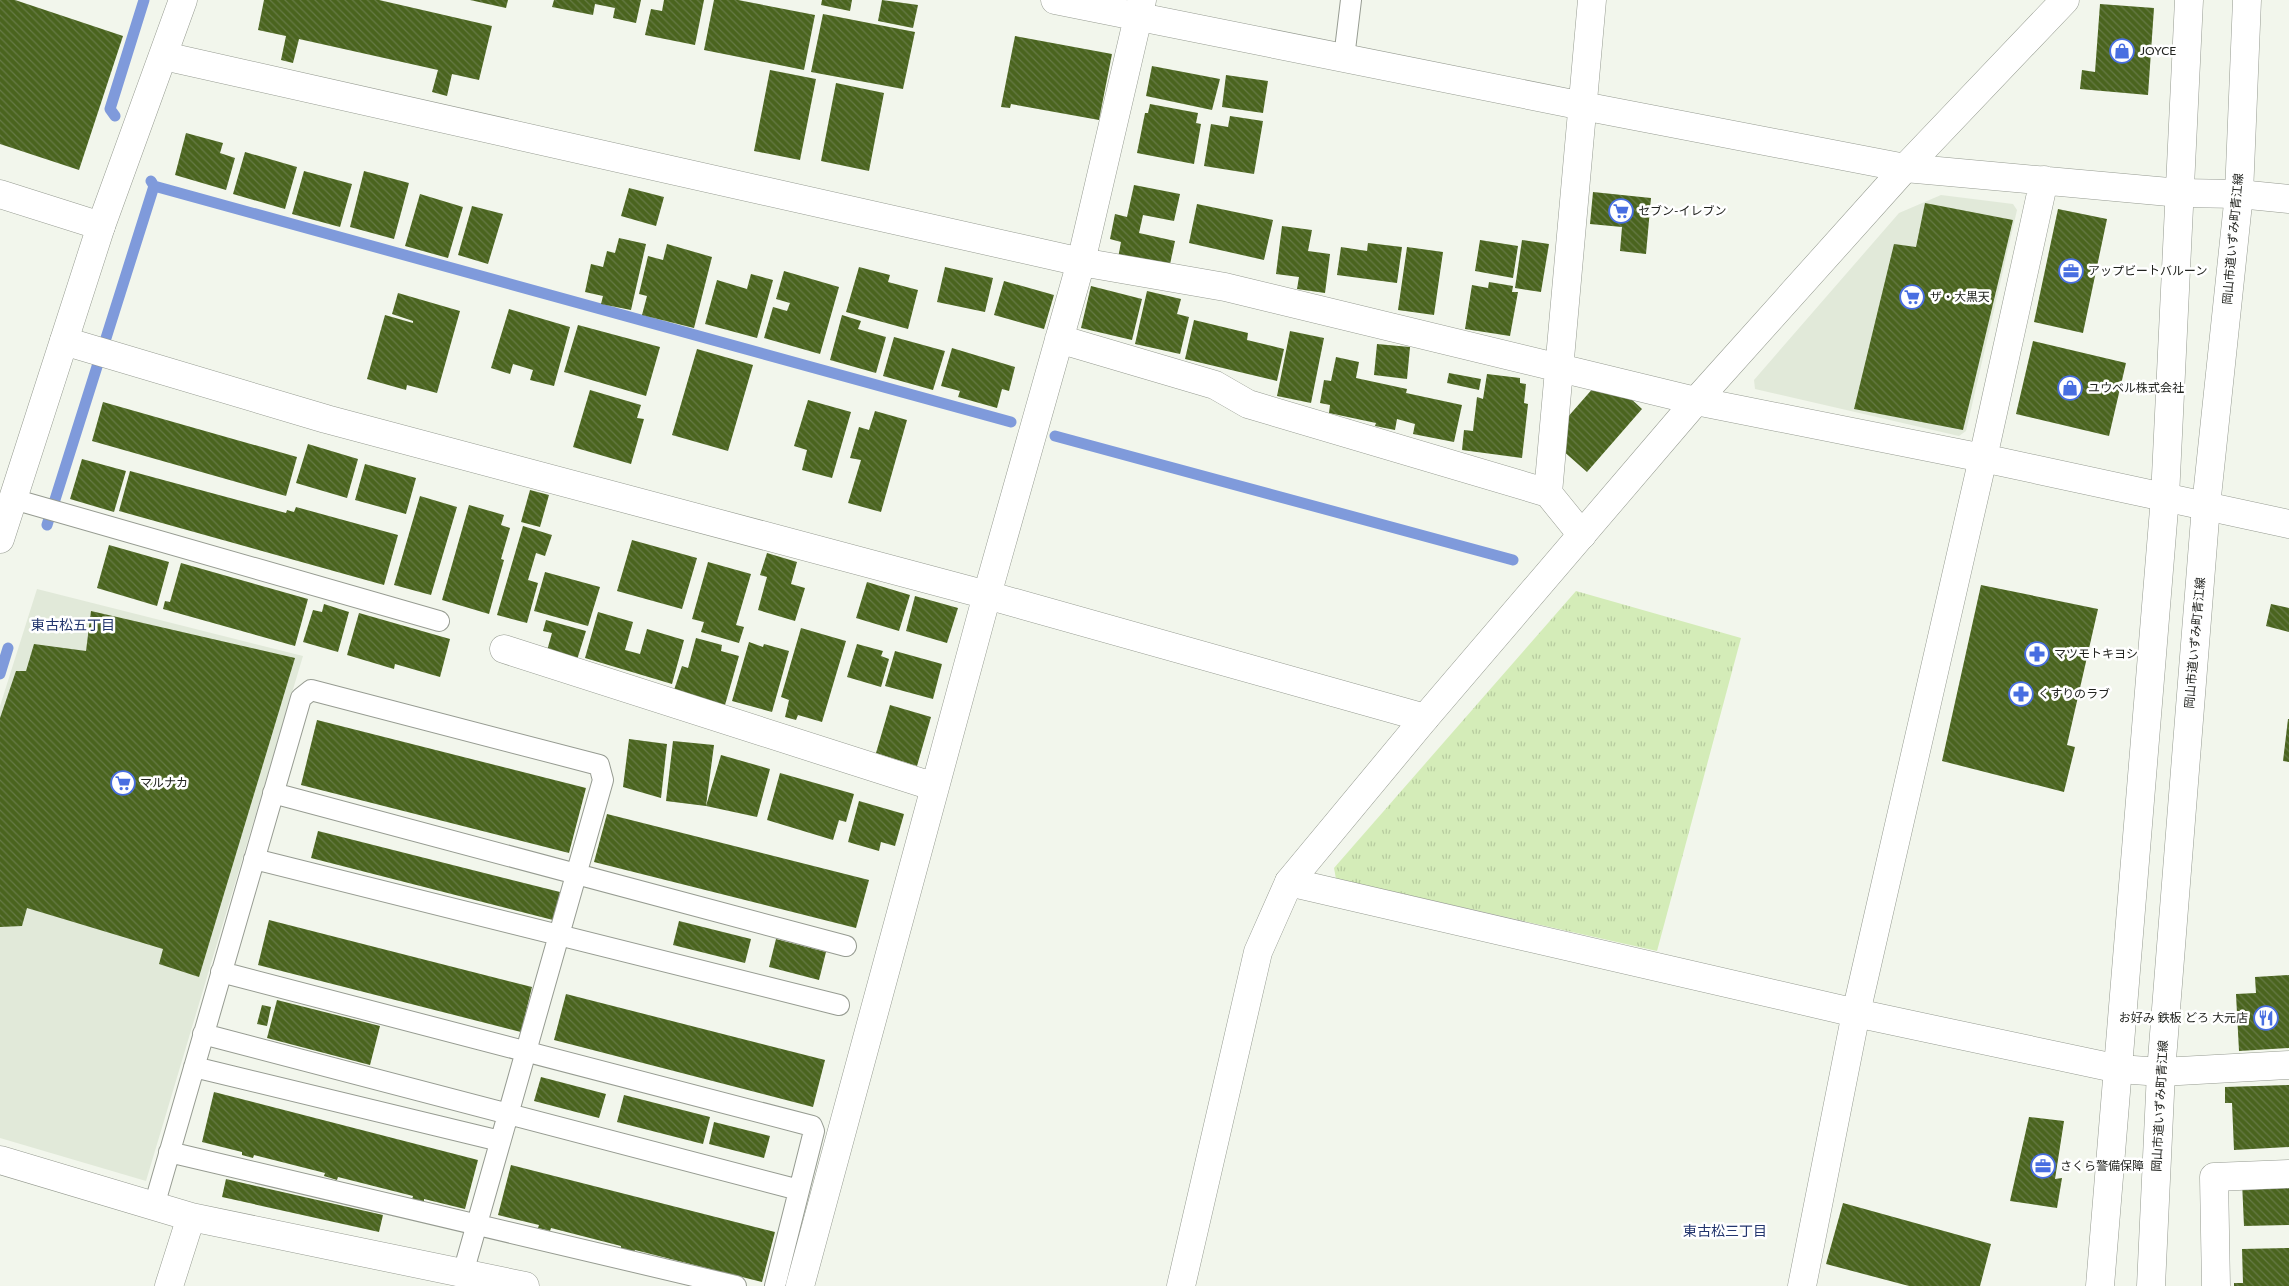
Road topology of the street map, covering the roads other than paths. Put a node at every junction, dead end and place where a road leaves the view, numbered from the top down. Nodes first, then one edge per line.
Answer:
1 (183, 0) edge
2 (1055, 0) edge
3 (1351, 0) edge
4 (1592, 0) edge
5 (2065, 0) edge
6 (2189, 0) edge
7 (2248, 0) edge
8 (1140, 8) edge
9 (164, 56) junction
10 (1344, 58) junction
11 (1583, 106) junction
12 (1905, 168) junction
13 (2044, 180) junction
14 (2180, 193) junction
15 (0, 194) edge
16 (2239, 194) junction
17 (2289, 199) edge
18 (100, 226) junction
19 (1081, 262) junction
20 (1059, 339) junction
21 (64, 342) junction
22 (1560, 367) junction
23 (1696, 402) junction
24 (1983, 458) junction
25 (1548, 493) junction
26 (2165, 497) junction
27 (13, 500) junction
28 (2206, 506) junction
29 (2289, 524) edge
30 (1582, 535) junction
31 (0, 539) edge
32 (987, 595) junction
33 (440, 621) dead end
34 (504, 649) dead end
35 (1425, 718) junction
36 (935, 788) junction
37 (273, 793) junction
38 (254, 859) junction
39 (576, 874) junction
40 (1289, 882) junction
41 (559, 935) junction
42 (846, 946) dead end
43 (221, 972) junction
44 (839, 1005) dead end
45 (1856, 1013) junction
46 (203, 1034) junction
47 (526, 1051) junction
48 (2289, 1065) edge
49 (194, 1067) junction
50 (2119, 1069) junction
51 (2161, 1072) junction
52 (508, 1114) junction
53 (500, 1141) junction
54 (169, 1152) junction
55 (0, 1160) edge
56 (2289, 1174) edge
57 (799, 1190) junction
58 (154, 1206) junction
59 (191, 1217) junction
60 (476, 1225) junction
61 (463, 1273) junction
62 (169, 1286) edge
63 (525, 1286) edge
64 (736, 1286) edge
65 (775, 1286) edge
66 (800, 1286) edge
67 (1181, 1286) edge
68 (1802, 1286) edge
69 (2100, 1286) edge
70 (2151, 1286) edge
71 (2216, 1286) edge

1 - 9 street
2 - 8 street
3 - 10 lane
4 - 11 street
5 - 12 street
6 - 14 street
7 - 16 street, 岡山市道いずみ町青江線
8 - 10 street
8 - 19 street
9 - 18 street
9 - 19 street
10 - 11 street
11 - 12 street
11 - 22 street
12 - 13 street
12 - 23 street
13 - 14 street
13 - 24 street
14 - 16 street
14 - 26 street
15 - 18 street
16 - 17 street
16 - 28 street, 岡山市道いずみ町青江線
18 - 21 street
19 - 20 street
19 - 22 street
20 - 25 street
20 - 32 street
21 - 27 street
21 - 32 street
22 - 23 street
22 - 25 street
23 - 24 street
23 - 30 street
24 - 26 street
24 - 45 street
25 - 30 street
26 - 28 street
26 - 50 street
27 - 31 street
27 - 33 lane
28 - 29 street
28 - 51 street, 岡山市道いずみ町青江線
30 - 35 street
32 - 35 street
32 - 36 street
34 - 36 street
35 - 40 street
36 - 66 street
37 - 38 lane
37 - 39 lane
37 - 39 lane
38 - 41 lane
38 - 43 lane
39 - 41 lane
39 - 42 lane
40 - 45 street
40 - 67 street
41 - 44 lane
41 - 47 lane
43 - 46 lane
43 - 47 lane
45 - 50 street
45 - 68 street
46 - 49 lane
46 - 52 lane
47 - 52 lane
47 - 57 lane
48 - 51 street
49 - 53 lane
49 - 54 lane
50 - 51 street
50 - 69 street
51 - 70 street, 岡山市道いずみ町青江線
52 - 53 lane
52 - 57 lane
53 - 60 lane
54 - 58 lane
54 - 60 lane
55 - 58 street
56 - 71 street
57 - 65 lane
58 - 59 street
59 - 61 street
59 - 62 street
60 - 61 lane
60 - 64 lane
61 - 63 street

